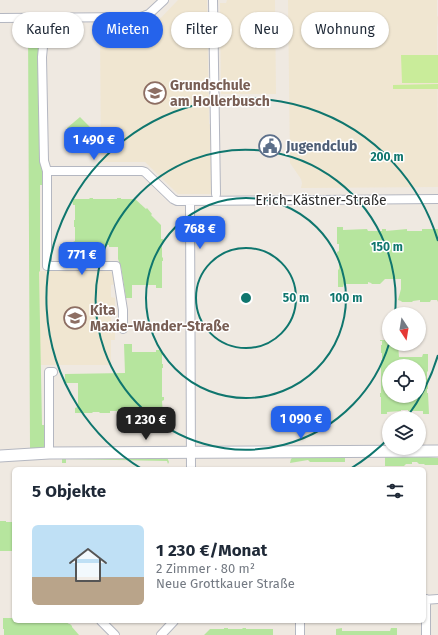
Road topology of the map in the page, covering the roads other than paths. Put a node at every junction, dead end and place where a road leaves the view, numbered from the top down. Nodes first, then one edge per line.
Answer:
1 (164, 0) edge
2 (213, 0) edge
3 (84, 17) edge
4 (0, 18) edge
5 (12, 18) edge
6 (43, 48) edge
7 (47, 171) junction
8 (216, 194) dead end
9 (438, 199) edge
10 (190, 201) junction
11 (123, 329) dead end
12 (53, 372) dead end
13 (438, 451) edge
14 (49, 453) junction
15 (191, 453) junction
16 (0, 456) edge
17 (191, 467) edge
18 (438, 599) edge
19 (426, 600) edge
20 (103, 623) edge
21 (172, 623) edge
22 (300, 623) edge
23 (426, 623) edge
24 (115, 635) edge
25 (161, 635) edge
26 (300, 635) edge
27 (426, 635) edge

1 - 3 street
2 - 8 street
4 - 5 street
6 - 7 street
7 - 10 street, Erich-Kästner-Straße
7 - 11 street
9 - 10 street, Erich-Kästner-Straße
10 - 15 street
12 - 14 street
13 - 15 street
14 - 15 street
14 - 16 street
15 - 17 street
18 - 19 street
20 - 24 street
21 - 25 street
22 - 26 street
23 - 27 street

